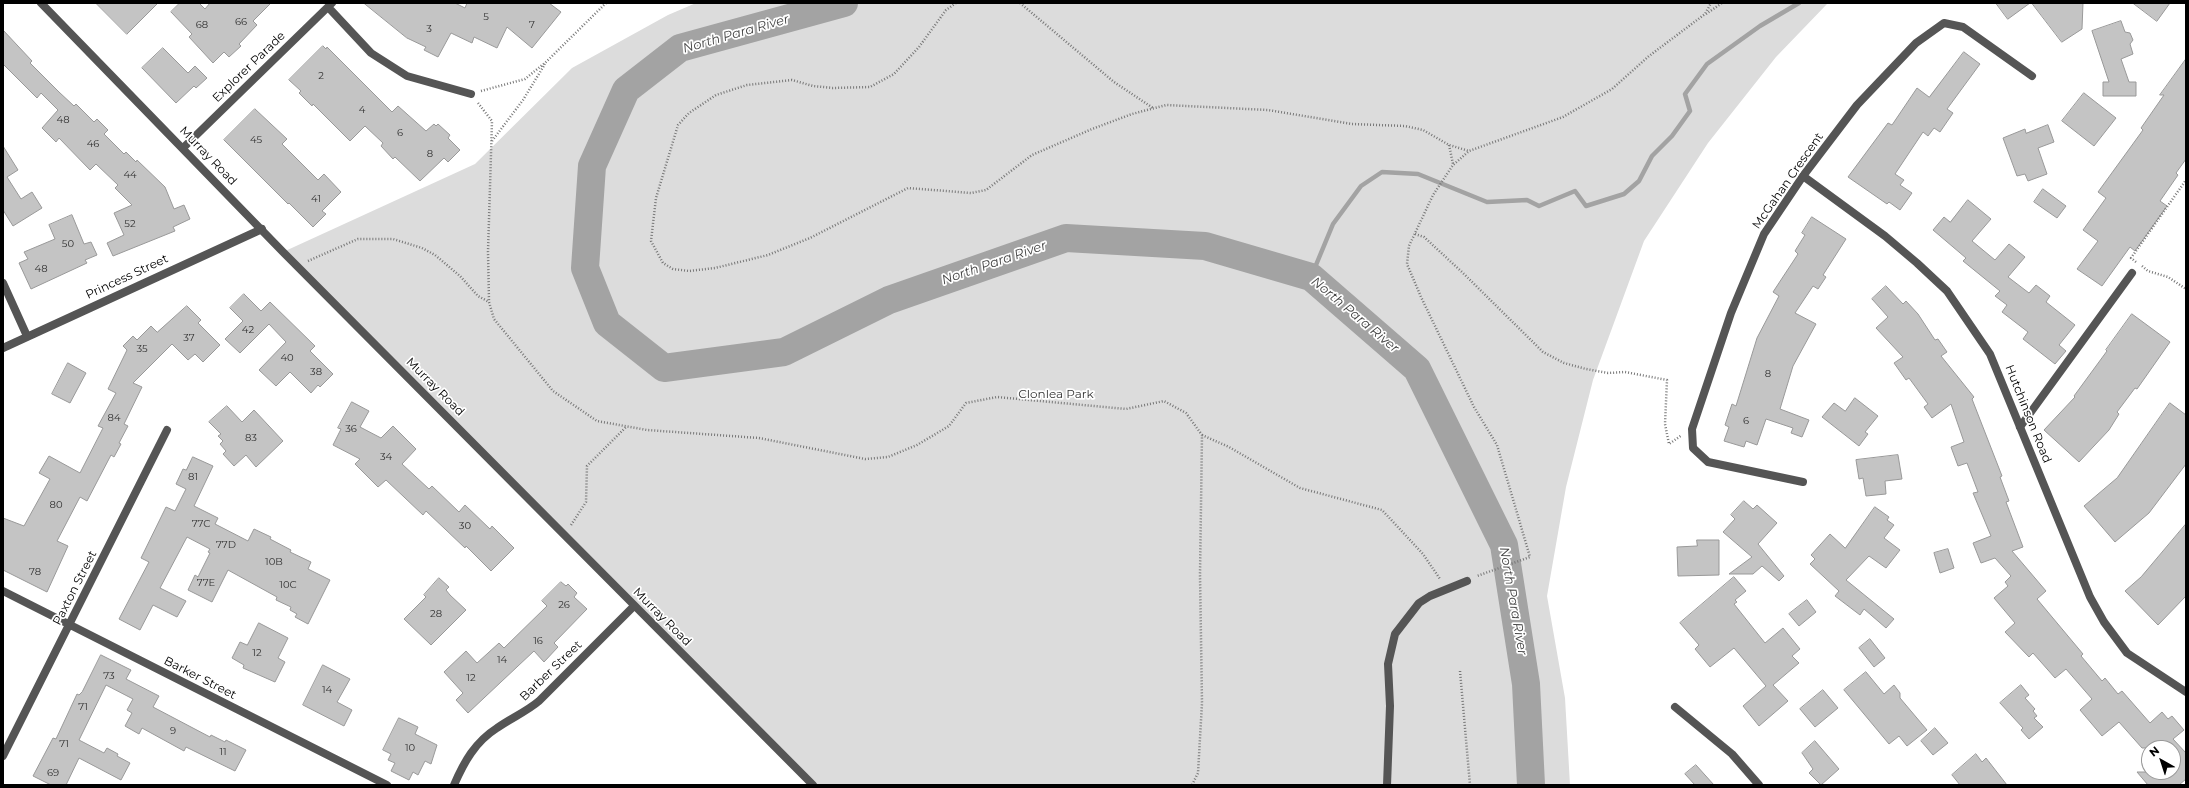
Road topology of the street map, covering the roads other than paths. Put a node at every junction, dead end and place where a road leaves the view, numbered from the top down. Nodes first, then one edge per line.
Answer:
1 (41, 3) edge
2 (330, 5) edge
3 (2032, 76) dead end
4 (471, 94) road end
5 (183, 148) junction
6 (1803, 176) junction
7 (262, 229) junction
8 (2132, 273) dead end
9 (3, 283) edge
10 (27, 336) junction
11 (3, 348) edge
12 (2020, 427) junction
13 (167, 430) dead end
14 (1803, 482) dead end
15 (1467, 580) road end
16 (3, 591) edge
17 (634, 606) junction
18 (69, 626) junction
19 (2186, 692) edge
20 (1675, 707) dead end
21 (3, 756) edge
22 (387, 785) edge
23 (454, 785) edge
24 (813, 785) edge
25 (1387, 785) edge
26 (1759, 785) edge

1 - 5 street, Murray Road
2 - 4 street
2 - 5 street, Explorer Parade
3 - 6 street, McGahan Crescent
5 - 7 street, Murray Road
6 - 12 street, Hutchinson Road
6 - 14 street, McGahan Crescent
7 - 10 street, Princess Street
7 - 17 street, Murray Road
8 - 12 street
9 - 10 street
10 - 11 street, Princess Street
12 - 19 street, Hutchinson Road
13 - 18 street, Paxton Street
15 - 25 street
16 - 18 street, Barker Street
17 - 23 street, Barber Street
17 - 24 street, Murray Road
18 - 21 street, Paxton Street
18 - 22 street, Barker Street
20 - 26 street

